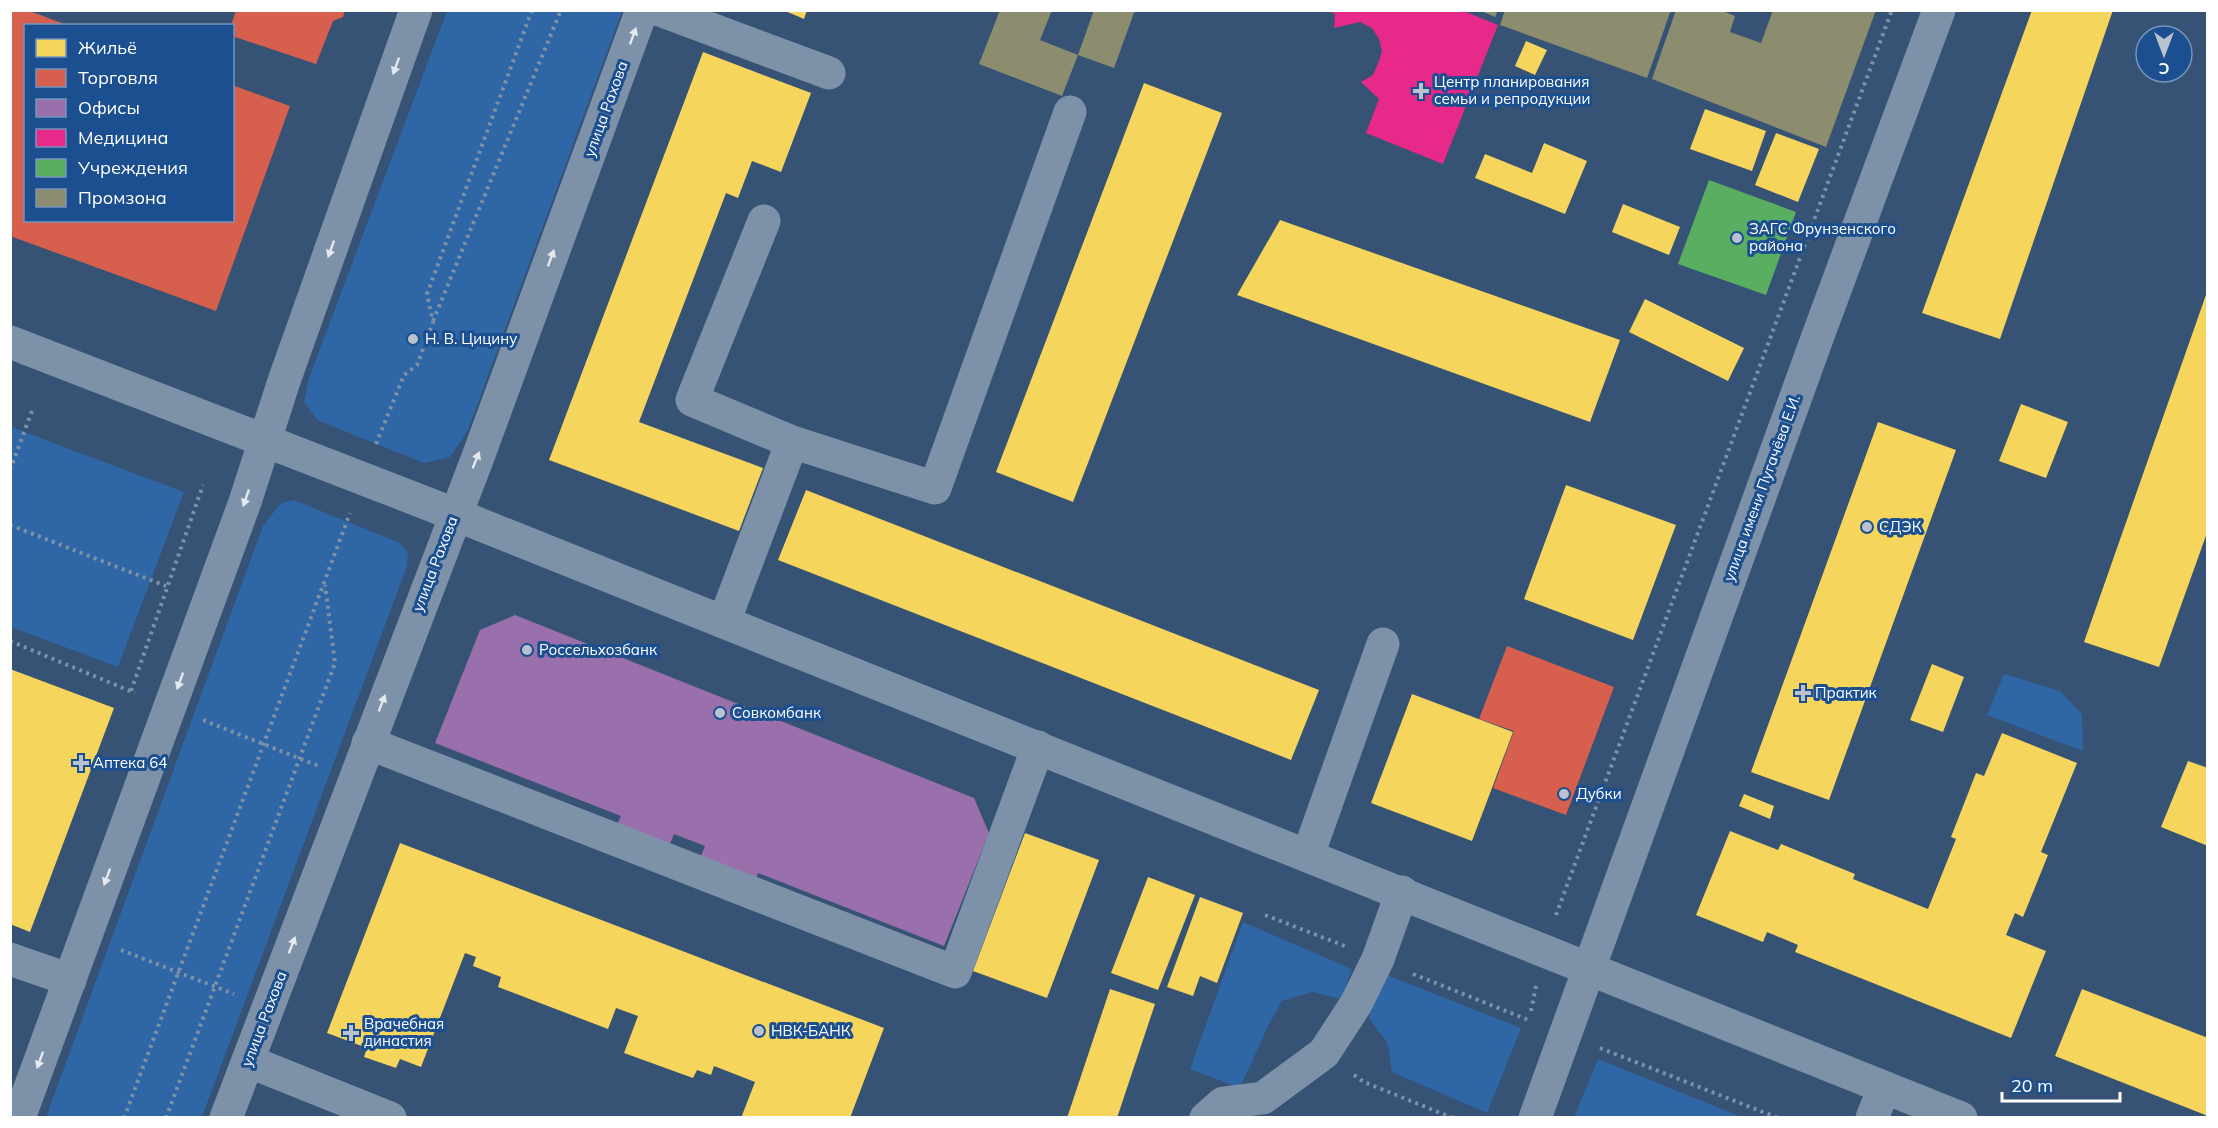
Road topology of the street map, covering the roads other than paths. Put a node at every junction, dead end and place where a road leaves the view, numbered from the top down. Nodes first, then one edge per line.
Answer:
1 (416, 10) edge
2 (642, 10) edge
3 (660, 10) edge
4 (1939, 10) edge
5 (829, 73) dead end
6 (1070, 112) dead end
7 (764, 221) dead end
8 (10, 342) edge
9 (264, 442) junction
10 (792, 442) junction
11 (454, 514) junction
12 (724, 622) junction
13 (1383, 644) dead end
14 (368, 743) junction
15 (1038, 747) junction
16 (1308, 855) junction
17 (1402, 892) junction
18 (10, 959) edge
19 (1589, 967) junction
20 (70, 980) junction
21 (248, 1061) junction
22 (1884, 1088) junction
23 (19, 1118) edge
24 (226, 1118) edge
25 (390, 1118) edge
26 (1206, 1118) edge
27 (1535, 1118) edge
28 (1872, 1118) edge
29 (1961, 1118) edge

1 -> 9 street
11 -> 2 street, улица Рахова
3 - 5 street
4 - 19 street, улица имени Пугачёва Е.И.
6 - 10 street
7 - 10 street
8 - 9 street
9 - 11 street
9 -> 20 street
10 - 12 street
11 - 12 street
14 -> 11 street, улица Рахова
12 - 15 street
13 - 16 street
14 - 15 street
21 -> 14 street, улица Рахова
15 - 16 street
16 - 17 street
17 - 19 street
17 - 26 street
18 - 20 street
19 - 22 street
19 - 27 street, улица имени Пугачёва Е.И.
20 -> 23 street
21 - 24 street, улица Рахова
21 - 25 street
22 - 28 street
22 - 29 street

